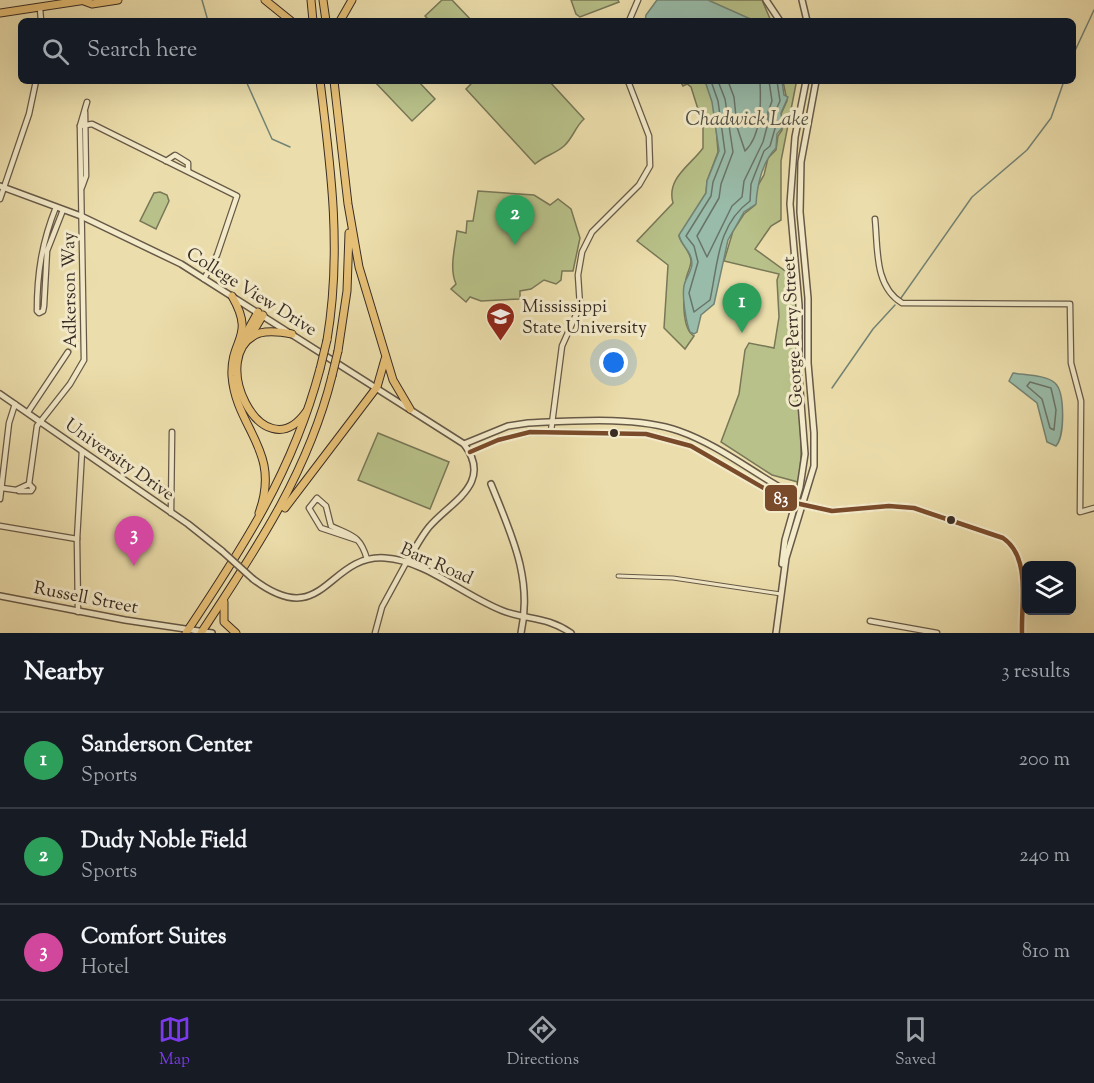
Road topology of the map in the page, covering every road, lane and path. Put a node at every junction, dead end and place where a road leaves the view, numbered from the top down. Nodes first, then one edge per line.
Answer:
1 (118, 0) edge
2 (266, 0) edge
3 (311, 0) edge
4 (323, 0) edge
5 (352, 0) edge
6 (638, 0) edge
7 (766, 0) edge
8 (802, 0) edge
9 (85, 1) edge
10 (40, 8) junction
11 (0, 13) edge
12 (41, 18) edge
13 (287, 18) edge
14 (313, 18) edge
15 (326, 18) edge
16 (342, 18) edge
17 (630, 18) edge
18 (778, 18) edge
19 (806, 18) edge
20 (35, 84) edge
21 (319, 84) edge
22 (335, 84) edge
23 (629, 84) edge
24 (805, 84) edge
25 (815, 84) edge
26 (87, 102) dead end
27 (83, 125) junction
28 (166, 161) junction
29 (188, 171) junction
30 (2, 186) edge
31 (0, 199) edge
32 (348, 204) junction
33 (56, 207) junction
34 (63, 210) junction
35 (81, 216) junction
36 (875, 219) dead end
37 (204, 279) junction
38 (232, 296) junction
39 (260, 314) junction
40 (292, 334) junction
41 (247, 342) junction
42 (238, 347) junction
43 (68, 352) dead end
44 (385, 354) junction
45 (377, 387) junction
46 (0, 394) edge
47 (311, 402) junction
48 (15, 404) junction
49 (410, 409) junction
50 (28, 412) junction
51 (42, 422) junction
52 (551, 422) junction
53 (551, 431) junction
54 (172, 432) dead end
55 (464, 444) junction
56 (3, 451) edge
57 (82, 451) junction
58 (470, 452) junction
59 (491, 484) dead end
60 (2, 488) junction
61 (0, 499) edge
62 (795, 502) junction
63 (804, 505) junction
64 (1094, 508) edge
65 (171, 513) junction
66 (0, 526) edge
67 (331, 526) junction
68 (328, 532) junction
69 (266, 534) junction
70 (77, 539) junction
71 (247, 539) junction
72 (357, 540) junction
73 (367, 559) junction
74 (406, 563) junction
75 (618, 576) dead end
76 (782, 578) junction
77 (781, 594) junction
78 (0, 596) edge
79 (225, 596) junction
80 (78, 612) junction
81 (524, 616) junction
82 (870, 621) dead end
83 (188, 631) edge
84 (202, 632) edge
85 (212, 633) edge
86 (236, 633) edge
87 (375, 633) edge
88 (521, 633) edge
89 (571, 633) edge
90 (776, 633) edge
91 (937, 633) edge
92 (1022, 633) edge

1 - 9 main road
2 - 13 main road
3 - 14 main road
4 - 15 main road
5 - 16 main road
6 - 17 street
7 - 18 street
8 - 19 street
9 - 10 main road
10 - 11 main road
10 - 12 street
20 - 30 street
21 - 47 main road, bridge
22 - 32 main road
23 - 52 street
24 - 62 street, George Perry Street
25 - 63 street, George Perry Street
26 - 27 street, Adkerson Way
27 - 28 street
27 - 35 street, Adkerson Way
28 - 29 street
28 - 29 street
29 - 37 street
30 - 31 street
30 - 33 street, College View Drive
32 - 44 main road
32 - 69 main road, bridge
33 - 34 street, College View Drive
33 - 34 street
34 - 35 street, College View Drive
35 - 37 street, College View Drive
35 - 51 street, Adkerson Way
36 - 64 street
37 - 38 street, College View Drive
38 - 39 street, College View Drive
38 - 42 main road
39 - 40 street, College View Drive
39 - 41 main road
39 - 42 main road
40 - 41 main road
40 - 45 street, College View Drive
41 - 47 main road
42 - 71 main road
43 - 50 street
44 - 45 main road
44 - 49 main road
45 - 49 street, College View Drive
45 - 69 main road
46 - 48 street, University Drive
47 - 71 main road
48 - 50 street, University Drive
48 - 56 street
49 - 55 street, College View Drive
50 - 51 street, University Drive
51 - 57 street, University Drive
51 - 60 street, Adkerson Way
52 - 53 street
52 - 55 street
52 - 62 street
53 - 58 street
53 - 62 street
54 - 65 street
55 - 58 street, College View Drive
56 - 60 street
57 - 65 street, University Drive
57 - 70 street
58 - 74 street
59 - 81 street
60 - 61 street
62 - 63 street
62 - 76 street, George Perry Street
63 - 76 street, George Perry Street
63 - 92 street
65 - 73 street, University Drive, bridge
66 - 70 street
67 - 68 street
67 - 68 street
67 - 72 street
68 - 72 street
69 - 79 main road
70 - 80 street
71 - 83 main road
72 - 73 street
73 - 74 street, Barr Road
74 - 81 street, Barr Road
74 - 87 street
75 - 77 street
76 - 77 street, George Perry Street
77 - 90 street, George Perry Street
78 - 80 street, Russell Street
79 - 84 main road
79 - 86 main road
80 - 83 street, Russell Street
81 - 88 street
81 - 89 street, Barr Road
82 - 91 street
83 - 84 street, Russell Street
84 - 85 street, Russell Street

